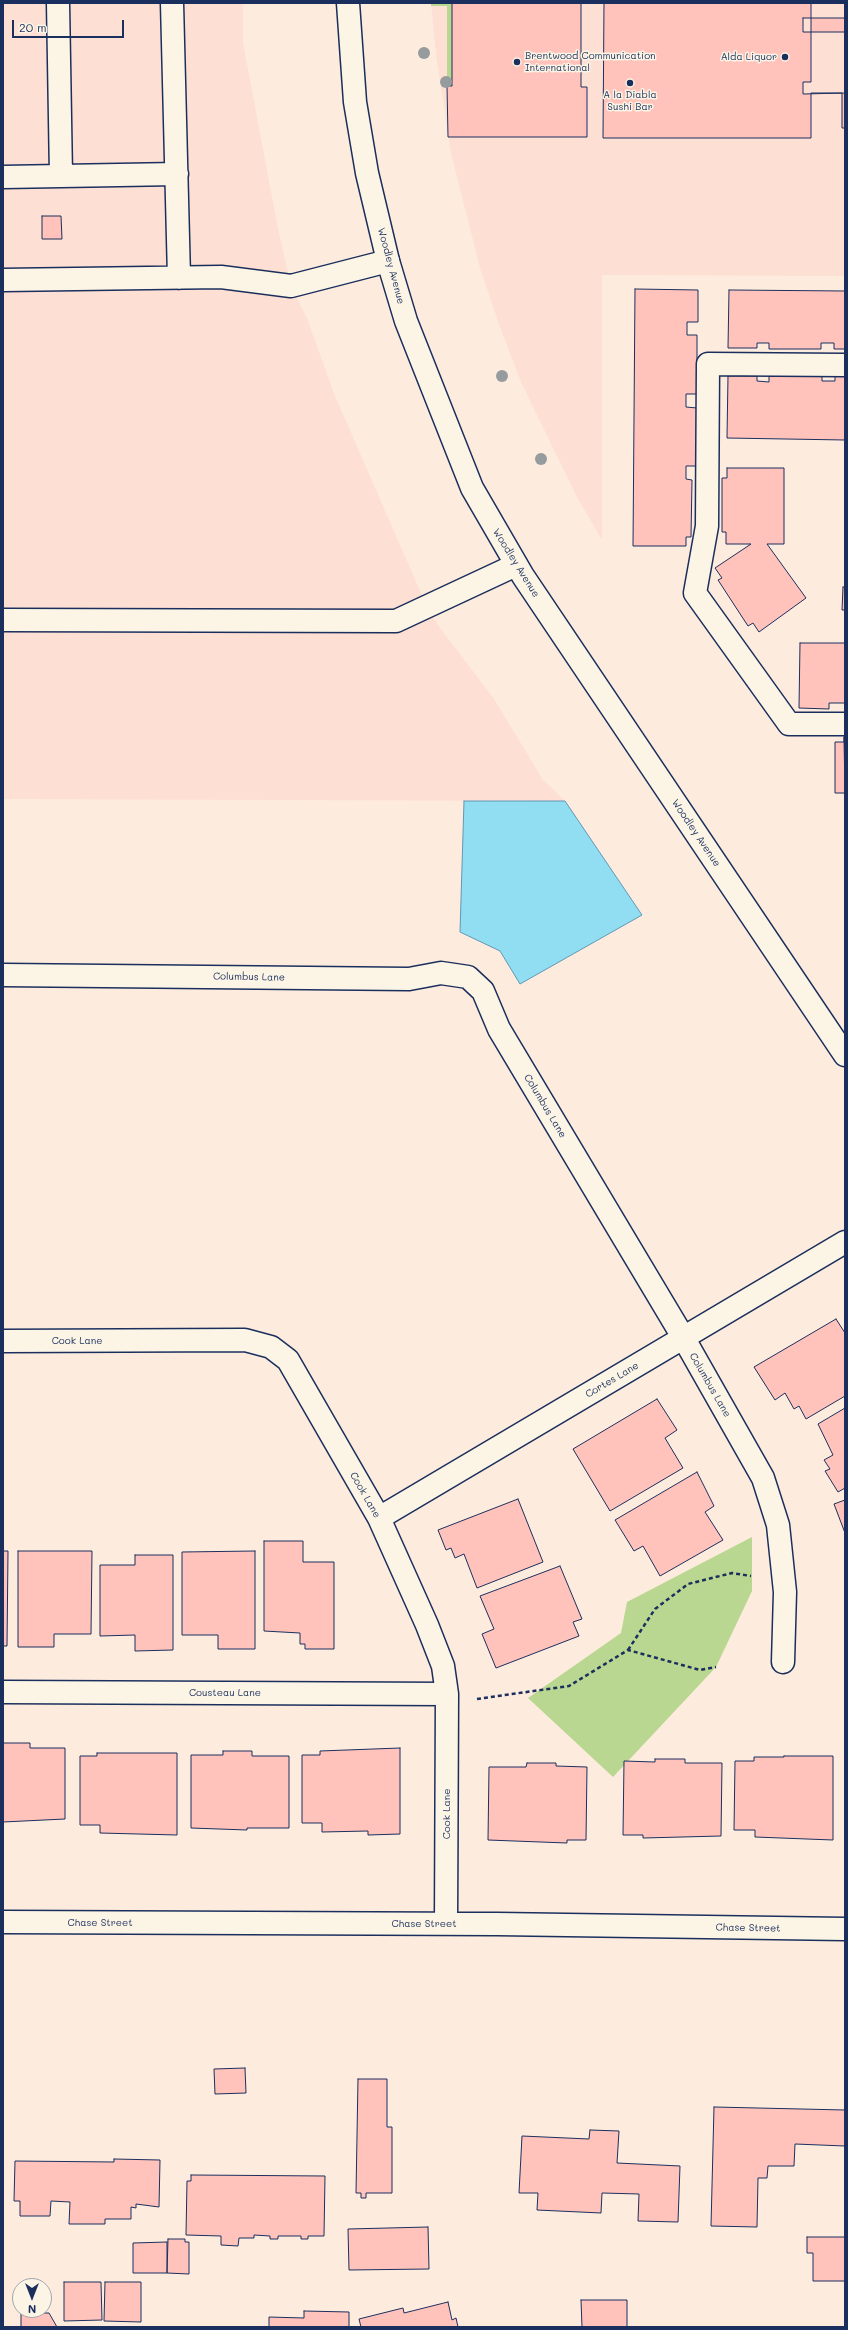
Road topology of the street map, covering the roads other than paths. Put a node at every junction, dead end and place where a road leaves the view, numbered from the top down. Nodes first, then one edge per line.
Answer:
1 (58, 3) edge
2 (172, 3) edge
3 (348, 3) edge
4 (177, 174) junction
5 (61, 176) junction
6 (3, 177) edge
7 (388, 261) junction
8 (179, 278) junction
9 (3, 280) edge
10 (845, 365) edge
11 (516, 565) junction
12 (3, 620) edge
13 (845, 724) edge
14 (3, 975) edge
15 (845, 1054) edge
16 (845, 1242) edge
17 (683, 1337) junction
18 (3, 1341) edge
19 (379, 1518) junction
20 (782, 1662) dead end
21 (3, 1692) edge
22 (448, 1694) junction
23 (3, 1922) edge
24 (446, 1924) junction
25 (845, 1929) edge

1 - 5 street
2 - 4 street
3 - 7 street, Woodley Avenue
4 - 5 street
4 - 8 street
5 - 6 street
7 - 8 street
7 - 11 street, Woodley Avenue
8 - 9 street
10 - 13 street
11 - 12 street
11 - 15 street, Woodley Avenue
14 - 17 street, Columbus Lane
16 - 17 street, Cortes Lane
17 - 19 street, Cortes Lane
17 - 20 street, Columbus Lane
18 - 19 street, Cook Lane
19 - 22 street, Cook Lane
21 - 22 street, Cousteau Lane
22 - 24 street, Cook Lane
23 - 24 street, Chase Street
24 - 25 street, Chase Street

